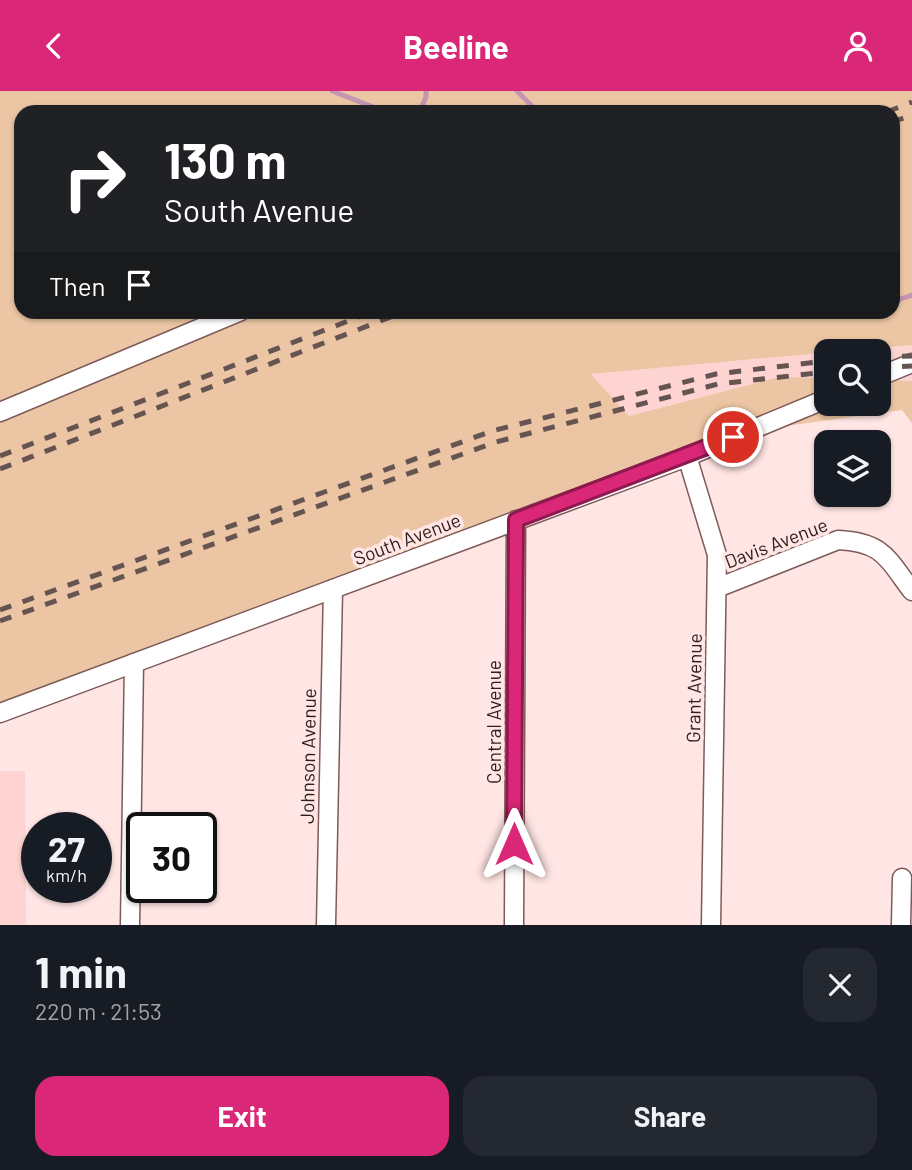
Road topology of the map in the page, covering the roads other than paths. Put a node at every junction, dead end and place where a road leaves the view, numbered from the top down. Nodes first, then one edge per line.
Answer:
1 (223, 319) edge
2 (912, 363) edge
3 (891, 372) edge
4 (814, 404) edge
5 (0, 412) edge
6 (687, 456) junction
7 (516, 520) junction
8 (717, 588) junction
9 (333, 589) junction
10 (912, 591) edge
11 (134, 663) junction
12 (0, 713) edge
13 (902, 878) dead end
14 (130, 925) edge
15 (326, 925) edge
16 (514, 925) edge
17 (711, 925) edge
18 (901, 925) edge

1 - 5 street
2 - 3 street
4 - 6 street, South Avenue
6 - 7 street, South Avenue
6 - 8 street, Grant Avenue
7 - 9 street, South Avenue
7 - 16 street, Central Avenue
8 - 10 street, Davis Avenue
8 - 17 street, Grant Avenue
9 - 11 street, South Avenue
9 - 15 street, Johnson Avenue
11 - 12 street, South Avenue
11 - 14 street
13 - 18 street

